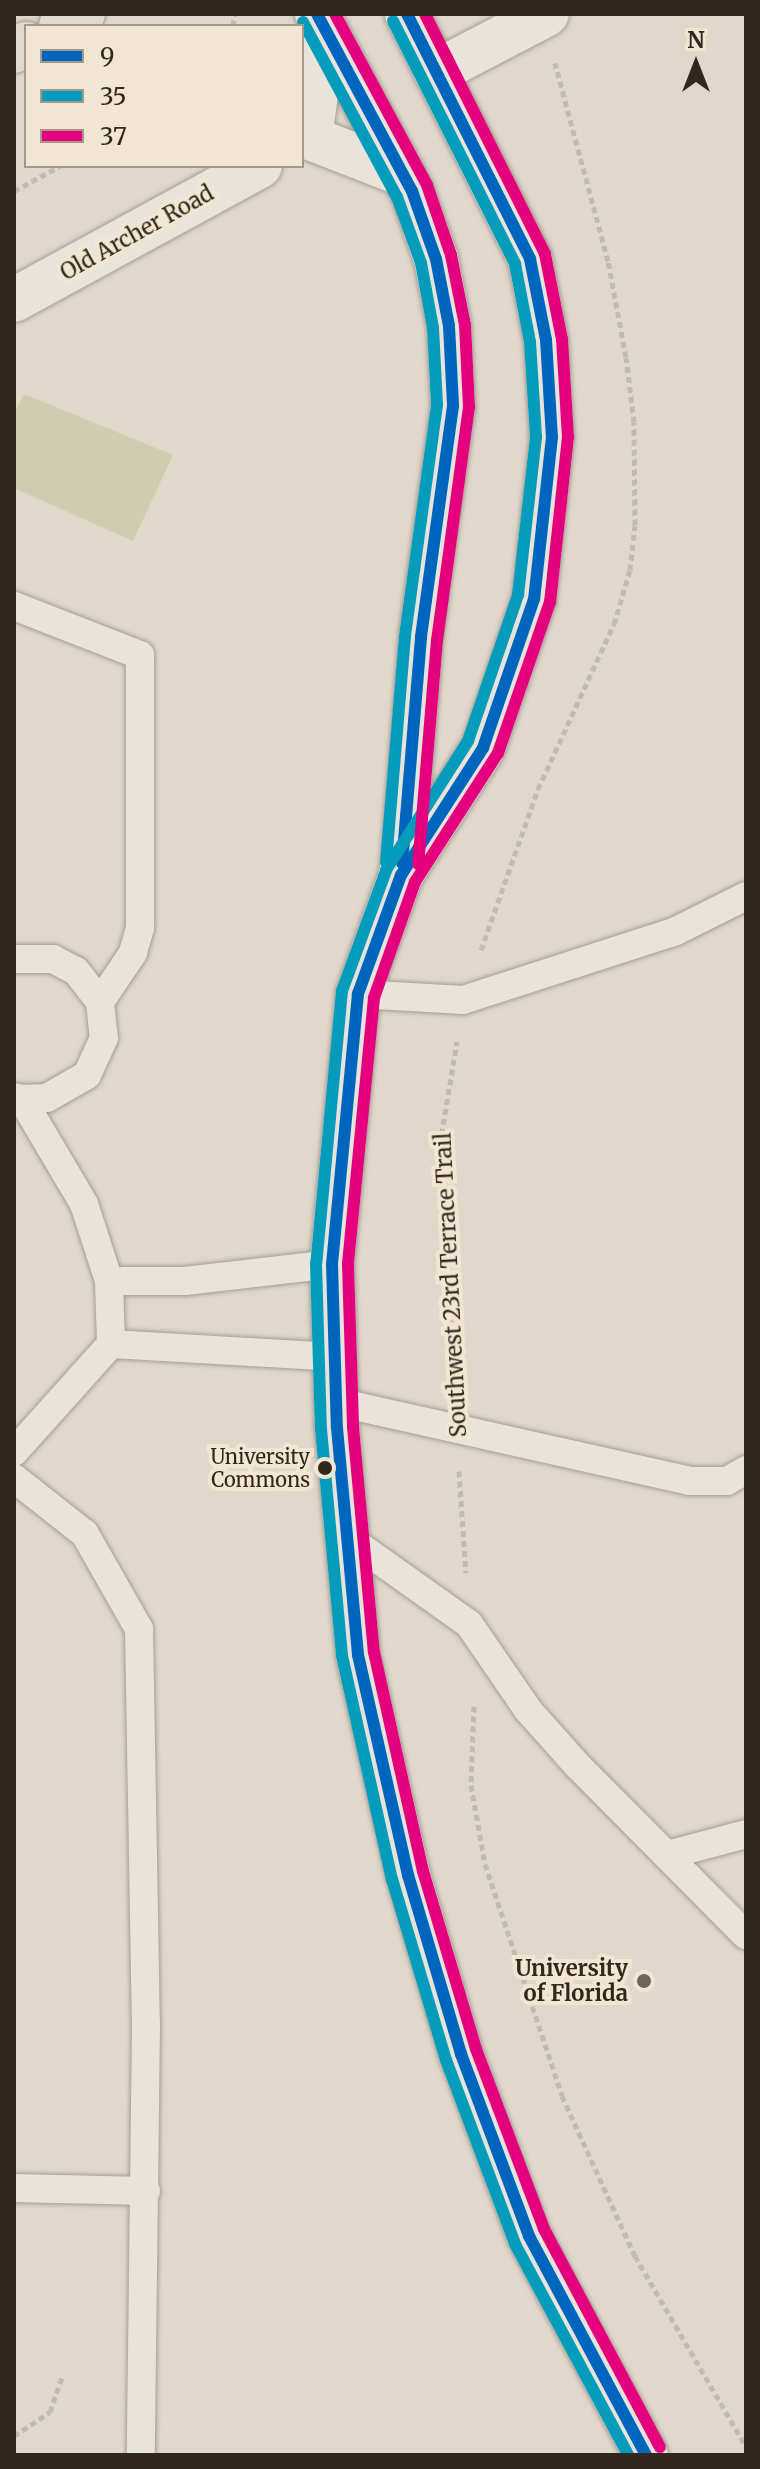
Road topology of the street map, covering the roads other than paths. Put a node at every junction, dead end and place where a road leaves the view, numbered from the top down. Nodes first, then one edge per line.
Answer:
1 (83, 14) edge
2 (407, 14) edge
3 (542, 17) edge
4 (321, 21) edge
5 (65, 24) edge
6 (436, 72) junction
7 (306, 141) edge
8 (256, 168) edge
9 (403, 174) junction
10 (14, 300) edge
11 (14, 606) edge
12 (401, 875) junction
13 (746, 896) edge
14 (14, 959) edge
15 (358, 994) junction
16 (100, 1002) junction
17 (17, 1099) edge
18 (332, 1264) junction
19 (109, 1281) junction
20 (111, 1344) junction
21 (335, 1357) junction
22 (337, 1402) junction
23 (14, 1452) edge
24 (746, 1470) edge
25 (14, 1478) edge
26 (348, 1538) junction
27 (746, 1834) edge
28 (671, 1854) junction
29 (746, 1935) edge
30 (14, 2188) edge
31 (146, 2191) junction
32 (141, 2455) edge
33 (646, 2455) edge

1 - 5 main road
2 - 6 street
3 - 6 street
4 - 7 street
4 - 9 street
6 - 12 street
7 - 9 street
8 - 10 street, Old Archer Road
9 - 12 street
11 - 16 lane
12 - 15 street
13 - 15 lane
14 - 16 lane
15 - 18 street
16 - 17 lane
17 - 19 lane
18 - 19 lane
18 - 21 street
19 - 20 lane
20 - 21 lane
20 - 23 lane
21 - 22 street
22 - 24 lane
22 - 26 street
25 - 31 lane
26 - 28 lane
26 - 33 street
27 - 28 lane
28 - 29 lane
30 - 31 lane
31 - 32 lane

